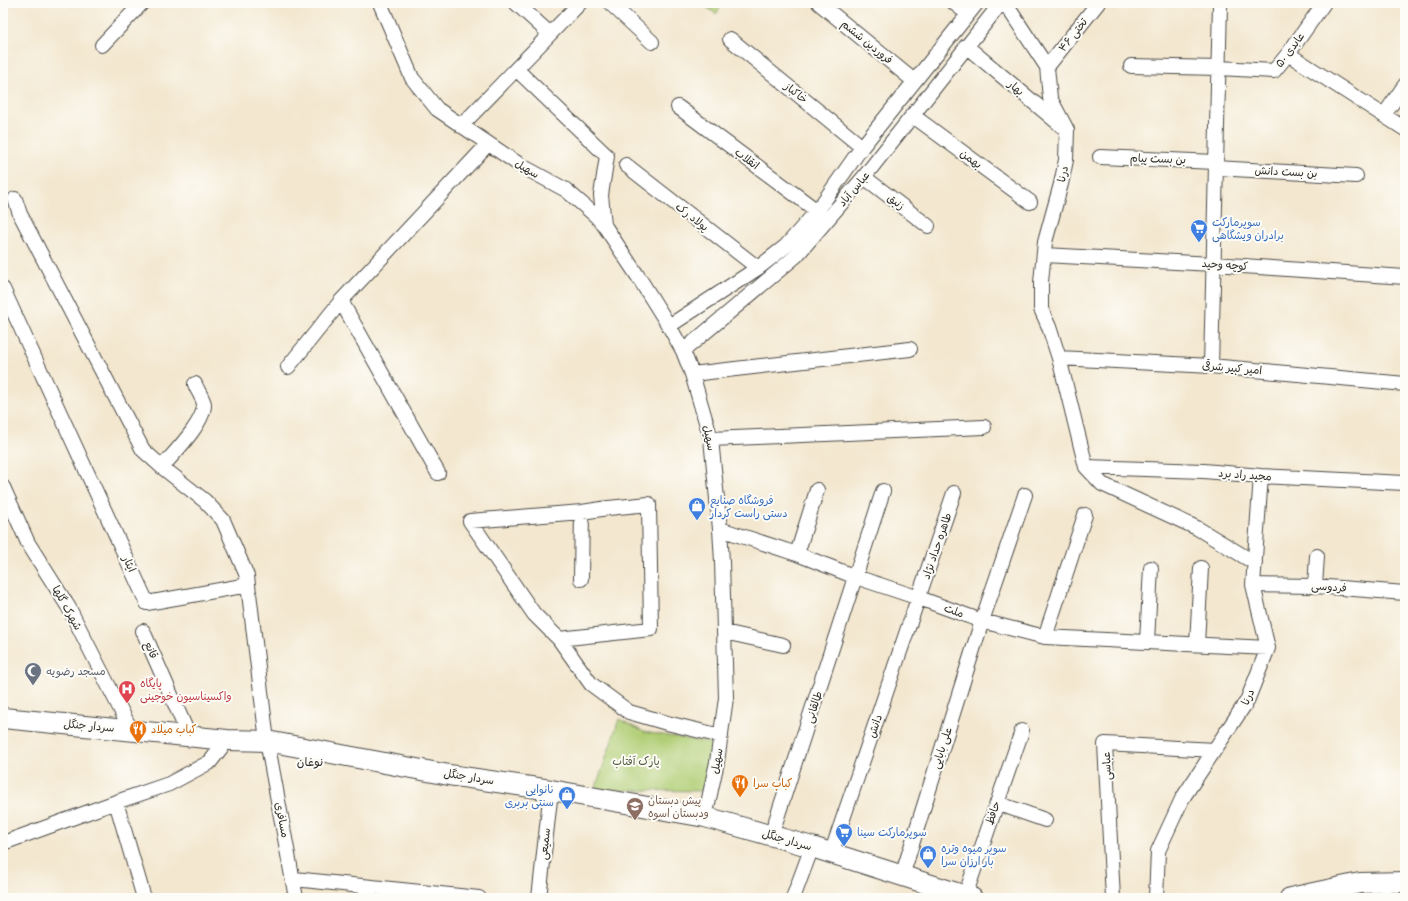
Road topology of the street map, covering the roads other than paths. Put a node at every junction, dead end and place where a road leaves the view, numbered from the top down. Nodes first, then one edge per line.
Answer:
1 (142, 3) edge
2 (380, 3) edge
3 (516, 3) edge
4 (580, 3) edge
5 (610, 3) edge
6 (819, 3) edge
7 (954, 3) edge
8 (1001, 3) edge
9 (1005, 3) edge
10 (1098, 3) edge
11 (1324, 3) edge
12 (1220, 5) dead end
13 (973, 9) edge
14 (550, 34) junction
15 (730, 39) dead end
16 (652, 42) dead end
17 (102, 45) dead end
18 (966, 46) junction
19 (1288, 54) junction
20 (1131, 66) dead end
21 (1048, 67) junction
22 (1219, 68) junction
23 (516, 69) junction
24 (914, 81) junction
25 (1405, 85) edge
26 (678, 107) dead end
27 (912, 115) junction
28 (1384, 115) junction
29 (461, 126) junction
30 (1405, 129) edge
31 (1067, 130) junction
32 (488, 144) junction
33 (862, 147) junction
34 (1100, 157) dead end
35 (626, 165) dead end
36 (1216, 165) junction
37 (1356, 176) dead end
38 (864, 177) junction
39 (15, 199) dead end
40 (1030, 202) dead end
41 (817, 211) junction
42 (604, 225) junction
43 (928, 226) dead end
44 (1044, 255) junction
45 (1213, 264) junction
46 (758, 268) junction
47 (1405, 277) edge
48 (3, 289) edge
49 (342, 301) junction
50 (669, 326) junction
51 (910, 350) dead end
52 (683, 351) junction
53 (1059, 358) junction
54 (1211, 366) junction
55 (288, 367) dead end
56 (692, 374) junction
57 (195, 384) dead end
58 (1405, 384) edge
59 (984, 427) dead end
60 (711, 439) junction
61 (162, 467) junction
62 (1086, 467) junction
63 (438, 473) dead end
64 (1261, 476) junction
65 (1405, 483) edge
66 (3, 487) edge
67 (817, 490) dead end
68 (883, 491) dead end
69 (954, 493) dead end
70 (1025, 495) dead end
71 (582, 512) junction
72 (1085, 515) dead end
73 (720, 529) junction
74 (797, 554) junction
75 (1317, 556) dead end
76 (1255, 563) junction
77 (1151, 568) dead end
78 (1202, 568) dead end
79 (856, 577) junction
80 (581, 579) dead end
81 (248, 585) junction
82 (1253, 585) junction
83 (1315, 586) junction
84 (1405, 593) edge
85 (919, 598) junction
86 (982, 621) junction
87 (143, 631) dead end
88 (724, 632) junction
89 (1045, 637) junction
90 (559, 639) junction
91 (1147, 641) junction
92 (1197, 644) junction
93 (783, 645) dead end
94 (1268, 648) junction
95 (3, 718) edge
96 (130, 730) junction
97 (1022, 731) dead end
98 (189, 736) junction
99 (721, 736) junction
100 (227, 740) junction
101 (267, 741) junction
102 (1214, 750) junction
103 (550, 790) junction
104 (116, 802) junction
105 (997, 803) junction
106 (705, 818) junction
107 (1046, 820) dead end
108 (771, 836) junction
109 (3, 844) edge
110 (812, 847) junction
111 (831, 854) junction
112 (902, 876) junction
113 (294, 879) junction
114 (1405, 882) edge
115 (969, 897) edge
116 (144, 898) edge
117 (296, 898) edge
118 (479, 898) edge
119 (539, 898) edge
120 (793, 898) edge
121 (1113, 898) edge
122 (1156, 898) edge
123 (1290, 898) edge

1 - 17 street
2 - 29 street, سهیل
3 - 14 street
4 - 14 street
5 - 16 street
6 - 24 street, فروردین ششم
7 - 13 street
8 - 18 street, عباس آباد
9 - 21 street
10 - 21 street, تختی ۴۶
11 - 19 street, عابدی ۵۰
12 - 22 street
13 - 24 street, عباس آباد
14 - 23 street
15 - 33 street, خاکباز
18 - 27 street, عباس آباد
18 - 31 street, بهار
19 - 22 street, عابدی ۵۰
19 - 28 street
20 - 22 street
21 - 31 street, درنا
22 - 36 street
23 - 29 street
23 - 42 street
24 - 33 street, عباس آباد
25 - 28 street
26 - 41 street, انقلاب
27 - 38 street, عباس آباد
27 - 40 street, بهمن
28 - 30 street
29 - 32 street, سهیل
31 - 44 street, درنا
32 - 42 street, سهیل
32 - 49 street
33 - 41 street, عباس آباد
34 - 36 street, بن بست پیام
35 - 46 street, پولاد رک
36 - 37 street, بن بست دانش
36 - 45 street
38 - 43 street, زنبق
38 - 52 street, عباس آباد
39 - 61 street
41 - 46 street, عباس آباد
42 - 50 street, سهیل
44 - 45 street, کوچه وحید
44 - 53 street, درنا
45 - 47 street, کوچه وحید
45 - 54 street
46 - 50 street, عباس آباد
48 - 81 street, ایثار
49 - 55 street
49 - 63 street
50 - 52 street, سهیل
51 - 56 street
52 - 56 street, سهیل
53 - 54 street, امیر کبیر شرقی
53 - 62 street, درنا
54 - 58 street, امیر کبیر شرقی
56 - 60 street, سهیل
57 - 61 street
59 - 60 street
60 - 73 street, سهیل
61 - 81 street
62 - 64 street, مجید راد برد
62 - 76 street
64 - 65 street, مجید راد برد
64 - 76 street
66 - 96 street, شهرک گلها
67 - 74 street
68 - 79 street, طالقانی
69 - 85 street, طاهره حداد نژاد
70 - 86 street, علی بابایی
71 - 80 street
71 - 90 street
71 - 90 street
72 - 89 street
73 - 74 street, ملت
73 - 88 street, سهیل
74 - 79 street, ملت
75 - 83 street
76 - 82 street
77 - 91 street
78 - 92 street
79 - 85 street, ملت
79 - 108 street, طالقانی
81 - 101 street
82 - 83 street, فردوسی
82 - 94 street
83 - 84 street, فردوسی
85 - 86 street, ملت
85 - 111 street, دانش
86 - 89 street, ملت
86 - 112 street, علی بابایی
87 - 98 street, قانع
88 - 93 street
88 - 99 street, سهیل
89 - 91 street, ملت
90 - 99 street
91 - 92 street, ملت
92 - 94 street, ملت
94 - 102 street, درنا
95 - 96 main road, سردار جنگل
96 - 98 main road, سردار جنگل
97 - 105 street, حافظ
98 - 100 main road, سردار جنگل
99 - 106 street, سهیل
100 - 101 main road, سردار جنگل
100 - 104 street
101 - 103 main road, سردار جنگل
101 - 113 street, مسافری
102 - 121 street, عباسی
102 - 122 street, درنا
103 - 106 main road, سردار جنگل
103 - 119 street, سمیعی
104 - 109 street
104 - 116 street
105 - 107 street
105 - 115 street, حافظ
106 - 108 main road, سردار جنگل
108 - 110 main road, سردار جنگل
110 - 111 main road, سردار جنگل
110 - 120 street
111 - 112 main road, سردار جنگل
112 - 115 main road, سردار جنگل
113 - 117 street, مسافری
113 - 118 street
114 - 123 main road

